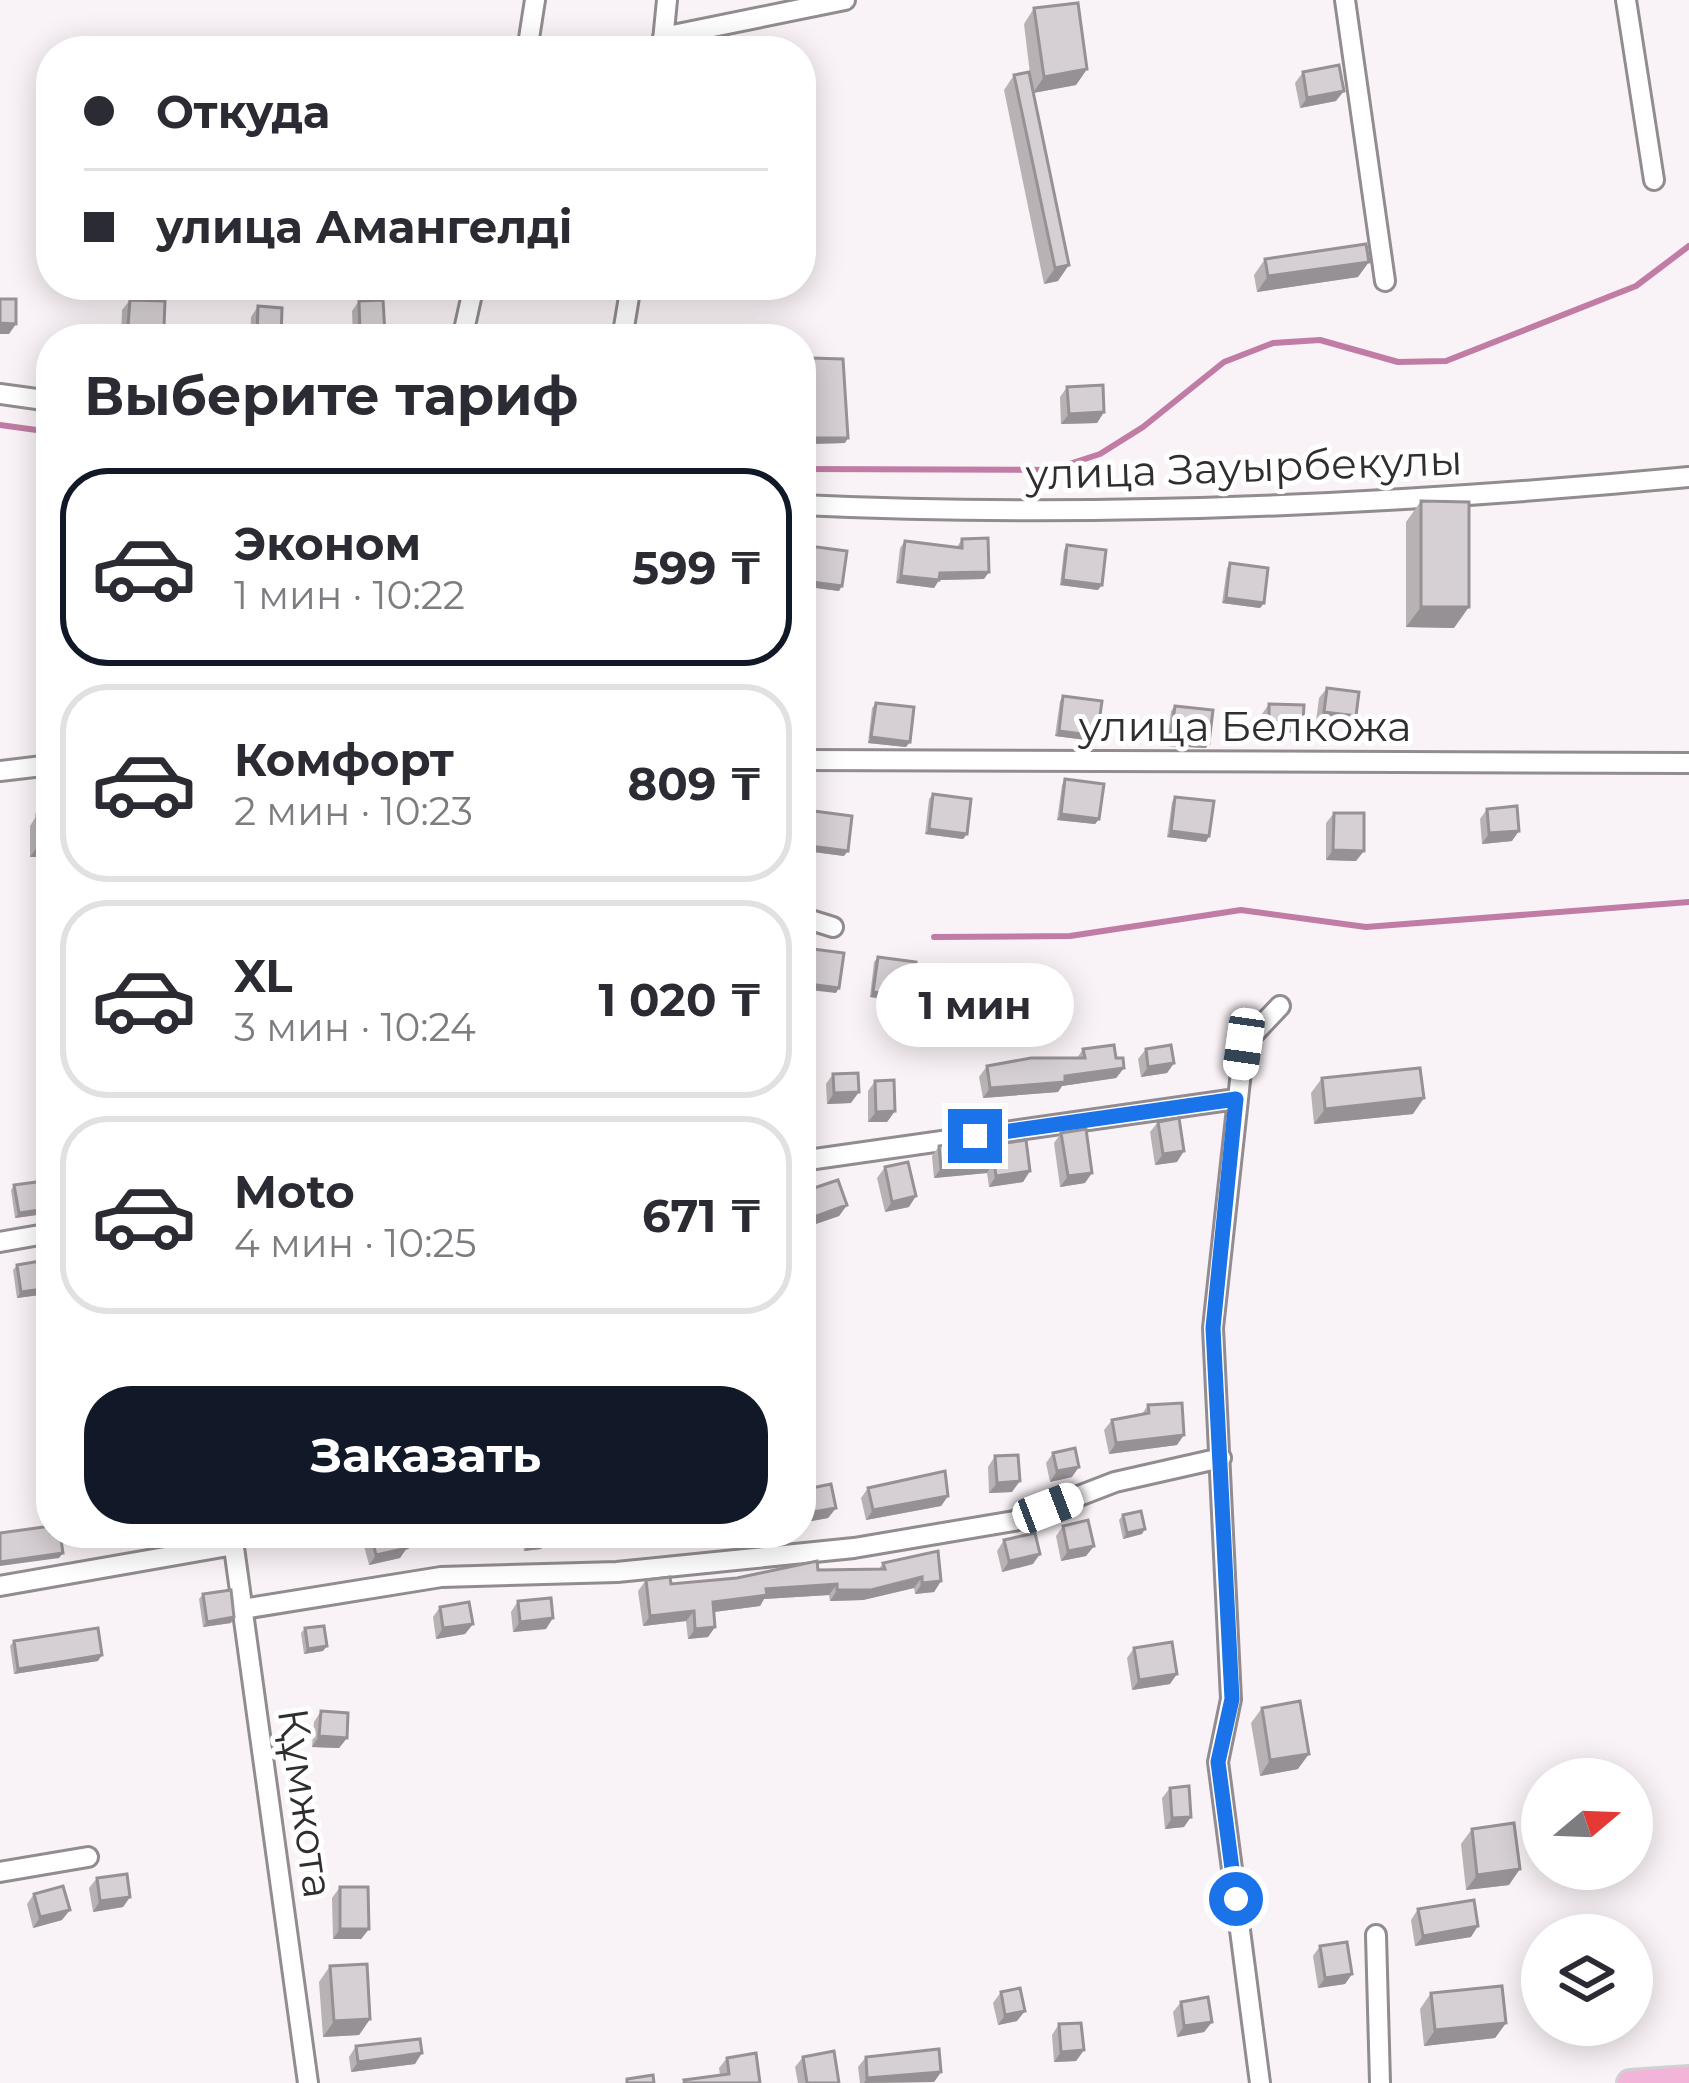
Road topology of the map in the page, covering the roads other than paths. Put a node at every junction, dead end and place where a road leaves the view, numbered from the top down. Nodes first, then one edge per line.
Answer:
1 (535, 0) edge
2 (668, 0) edge
3 (845, 0) edge
4 (1345, 0) edge
5 (1627, 0) edge
6 (529, 36) edge
7 (664, 36) edge
8 (696, 36) edge
9 (1654, 181) dead end
10 (1385, 280) dead end
11 (0, 394) edge
12 (36, 399) edge
13 (1689, 477) edge
14 (816, 505) edge
15 (816, 760) edge
16 (1689, 763) edge
17 (36, 767) edge
18 (0, 771) edge
19 (816, 922) edge
20 (833, 927) dead end
21 (1280, 1006) dead end
22 (1236, 1099) junction
23 (816, 1159) edge
24 (36, 1236) edge
25 (0, 1242) edge
26 (1221, 1458) junction
27 (188, 1548) edge
28 (234, 1548) edge
29 (0, 1586) edge
30 (243, 1609) junction
31 (88, 1857) dead end
32 (0, 1873) edge
33 (1376, 1935) dead end
34 (1689, 2079) edge
35 (308, 2083) edge
36 (1260, 2083) edge
37 (1380, 2083) edge
38 (1630, 2083) edge

1 - 6 street
2 - 7 street
3 - 8 street
4 - 10 street
5 - 9 street
11 - 12 street
13 - 14 street, улица Зауырбекулы
15 - 16 street, улица Белкожа
17 - 18 street
19 - 20 street
21 - 22 street
22 - 23 street
22 - 26 street
24 - 25 street
26 - 30 street
26 - 36 street
27 - 29 street
28 - 30 street, Құмжота
30 - 35 street, Құмжота
31 - 32 street
33 - 37 street
34 - 38 main road

